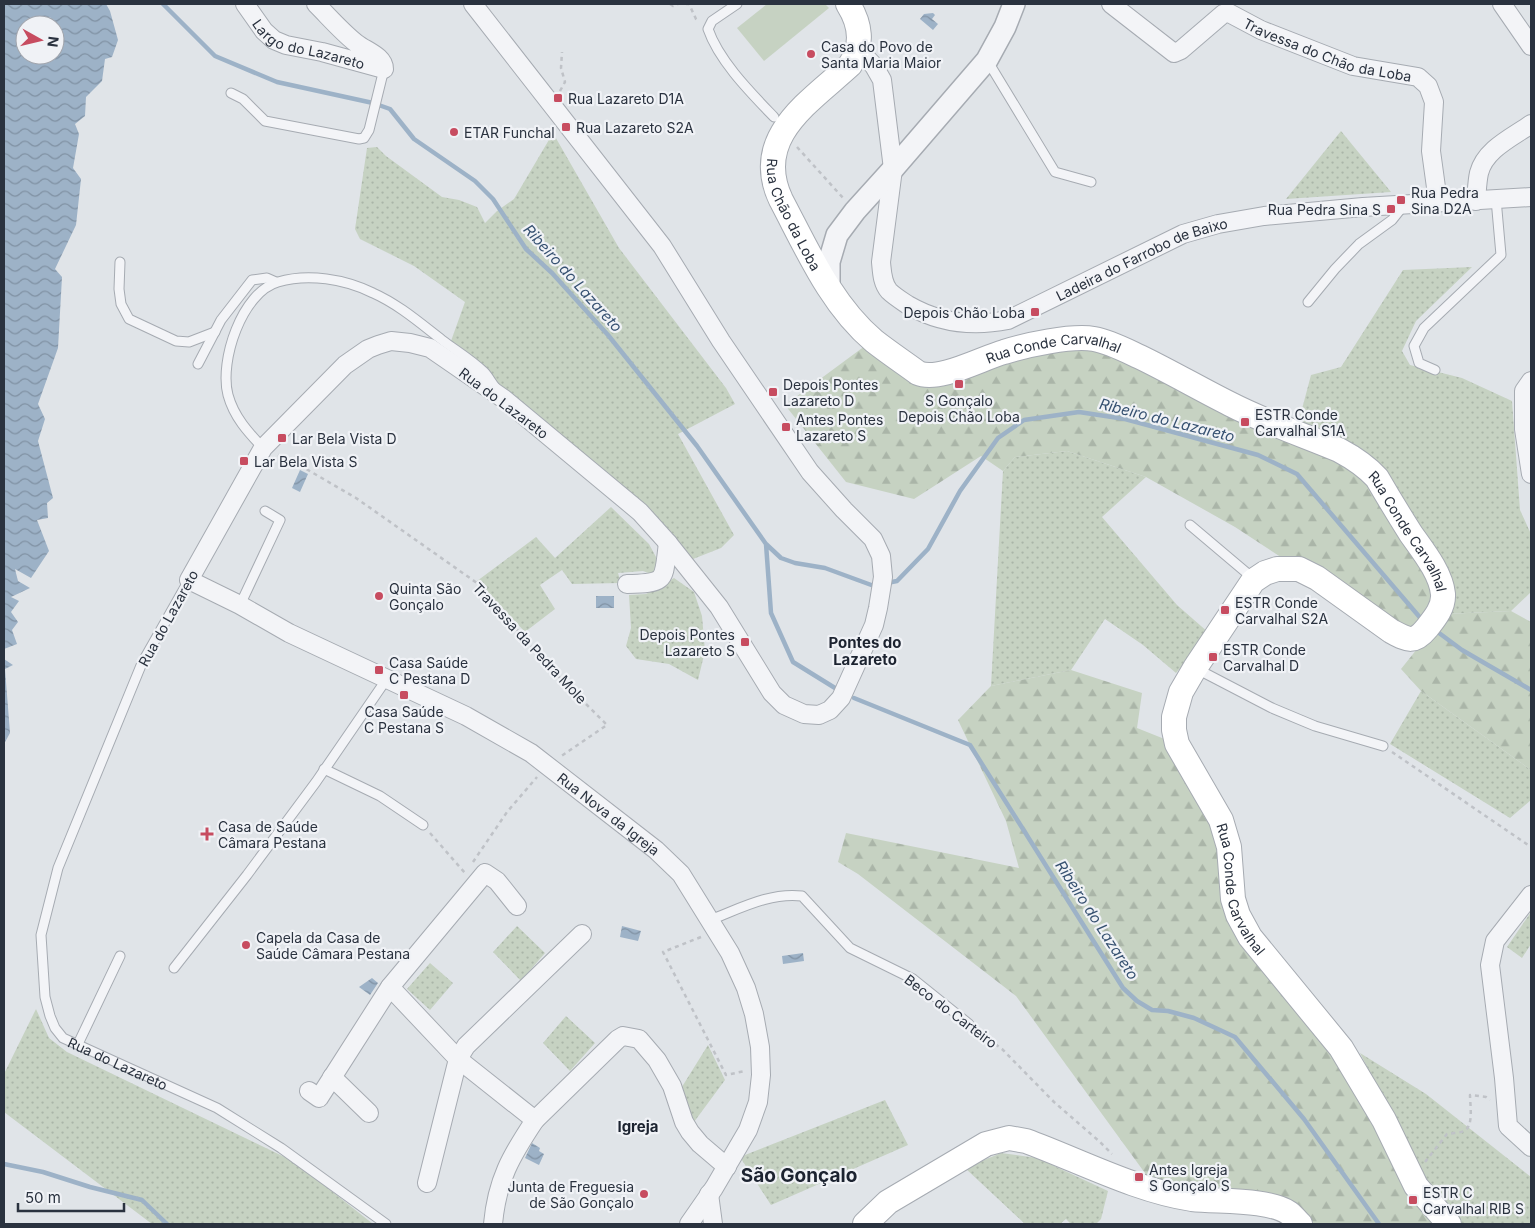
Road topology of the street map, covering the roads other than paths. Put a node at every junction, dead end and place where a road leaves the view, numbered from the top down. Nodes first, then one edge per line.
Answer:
1 (245, 4) edge
2 (316, 4) edge
3 (473, 4) edge
4 (737, 4) edge
5 (848, 4) edge
6 (1014, 4) edge
7 (1111, 4) edge
8 (1502, 4) edge
9 (1531, 46) edge
10 (858, 49) junction
11 (987, 60) junction
12 (384, 69) junction
13 (231, 92) dead end
14 (774, 117) dead end
15 (1531, 124) edge
16 (893, 169) junction
17 (1092, 182) dead end
18 (1530, 196) edge
19 (1496, 199) junction
20 (1476, 200) junction
21 (1438, 202) junction
22 (1404, 204) junction
23 (833, 243) junction
24 (804, 244) junction
25 (120, 262) dead end
26 (276, 282) junction
27 (829, 287) junction
28 (1308, 302) dead end
29 (215, 332) junction
30 (198, 364) dead end
31 (1435, 370) dead end
32 (1531, 381) edge
33 (504, 400) junction
34 (263, 448) junction
35 (1531, 474) edge
36 (265, 511) dead end
37 (1190, 525) dead end
38 (668, 543) junction
39 (189, 580) junction
40 (1253, 581) junction
41 (627, 584) dead end
42 (240, 605) junction
43 (1195, 668) junction
44 (386, 680) junction
45 (1383, 746) road end
46 (324, 769) junction
47 (423, 825) road end
48 (1531, 895) edge
49 (517, 906) dead end
50 (714, 926) junction
51 (582, 934) dead end
52 (120, 956) dead end
53 (174, 968) dead end
54 (390, 987) junction
55 (969, 1024) road end
56 (78, 1044) junction
57 (458, 1059) junction
58 (332, 1077) junction
59 (310, 1091) dead end
60 (370, 1113) dead end
61 (535, 1120) junction
62 (1531, 1148) edge
63 (727, 1167) junction
64 (427, 1183) dead end
65 (709, 1194) junction
66 (386, 1224) edge
67 (493, 1224) edge
68 (689, 1224) edge
69 (713, 1224) edge
70 (865, 1224) edge
71 (1300, 1224) edge
72 (1449, 1224) edge

1 - 12 street, Largo do Lazareto
2 - 12 street, Largo do Lazareto
3 - 38 street, Rua do Lazareto
4 - 14 lane
5 - 10 main road
6 - 11 street
7 - 21 street, Travessa do Chão da Loba
8 - 9 street
10 - 16 street, Ladeira do Farrobo de Baixo
10 - 24 main road, Rua Chão da Loba
11 - 16 street
11 - 17 lane
12 - 13 lane, Largo do Lazareto
15 - 20 street
16 - 22 street, Ladeira do Farrobo de Baixo
16 - 23 street
18 - 19 street, Ladeira do Farrobo de Baixo
19 - 20 street, Ladeira do Farrobo de Baixo
19 - 31 lane
20 - 21 street, Ladeira do Farrobo de Baixo
21 - 22 street, Ladeira do Farrobo de Baixo
22 - 28 lane
23 - 24 street
23 - 27 street
24 - 27 main road, Rua Chão da Loba
25 - 29 lane
26 - 29 lane
26 - 33 lane
26 - 34 lane
27 - 40 main road, Rua Conde Carvalhal
29 - 30 lane
32 - 35 street
33 - 34 street, Rua do Lazareto
33 - 38 street, Rua do Lazareto
34 - 39 street, Rua do Lazareto
36 - 42 lane
37 - 40 lane
38 - 41 street
39 - 42 street, Rua Nova da Igreja
39 - 56 lane, Rua do Lazareto
40 - 43 main road, Rua Conde Carvalhal
42 - 44 street, Rua Nova da Igreja
43 - 45 lane
43 - 72 main road, Rua Conde Carvalhal
44 - 46 lane
44 - 50 street, Rua Nova da Igreja
46 - 47 lane
46 - 53 lane
48 - 62 street
49 - 54 street
50 - 55 lane, Beco do Carteiro
50 - 63 street, Rua Nova da Igreja
51 - 57 street
52 - 56 lane
54 - 57 street
54 - 58 street
56 - 66 lane, Rua do Lazareto
57 - 61 street
57 - 64 street
58 - 59 street
58 - 60 street
61 - 63 street
61 - 67 street
63 - 65 street, Rua Nova da Igreja
65 - 68 street, Rua Nova da Igreja
65 - 69 street
70 - 71 main road

